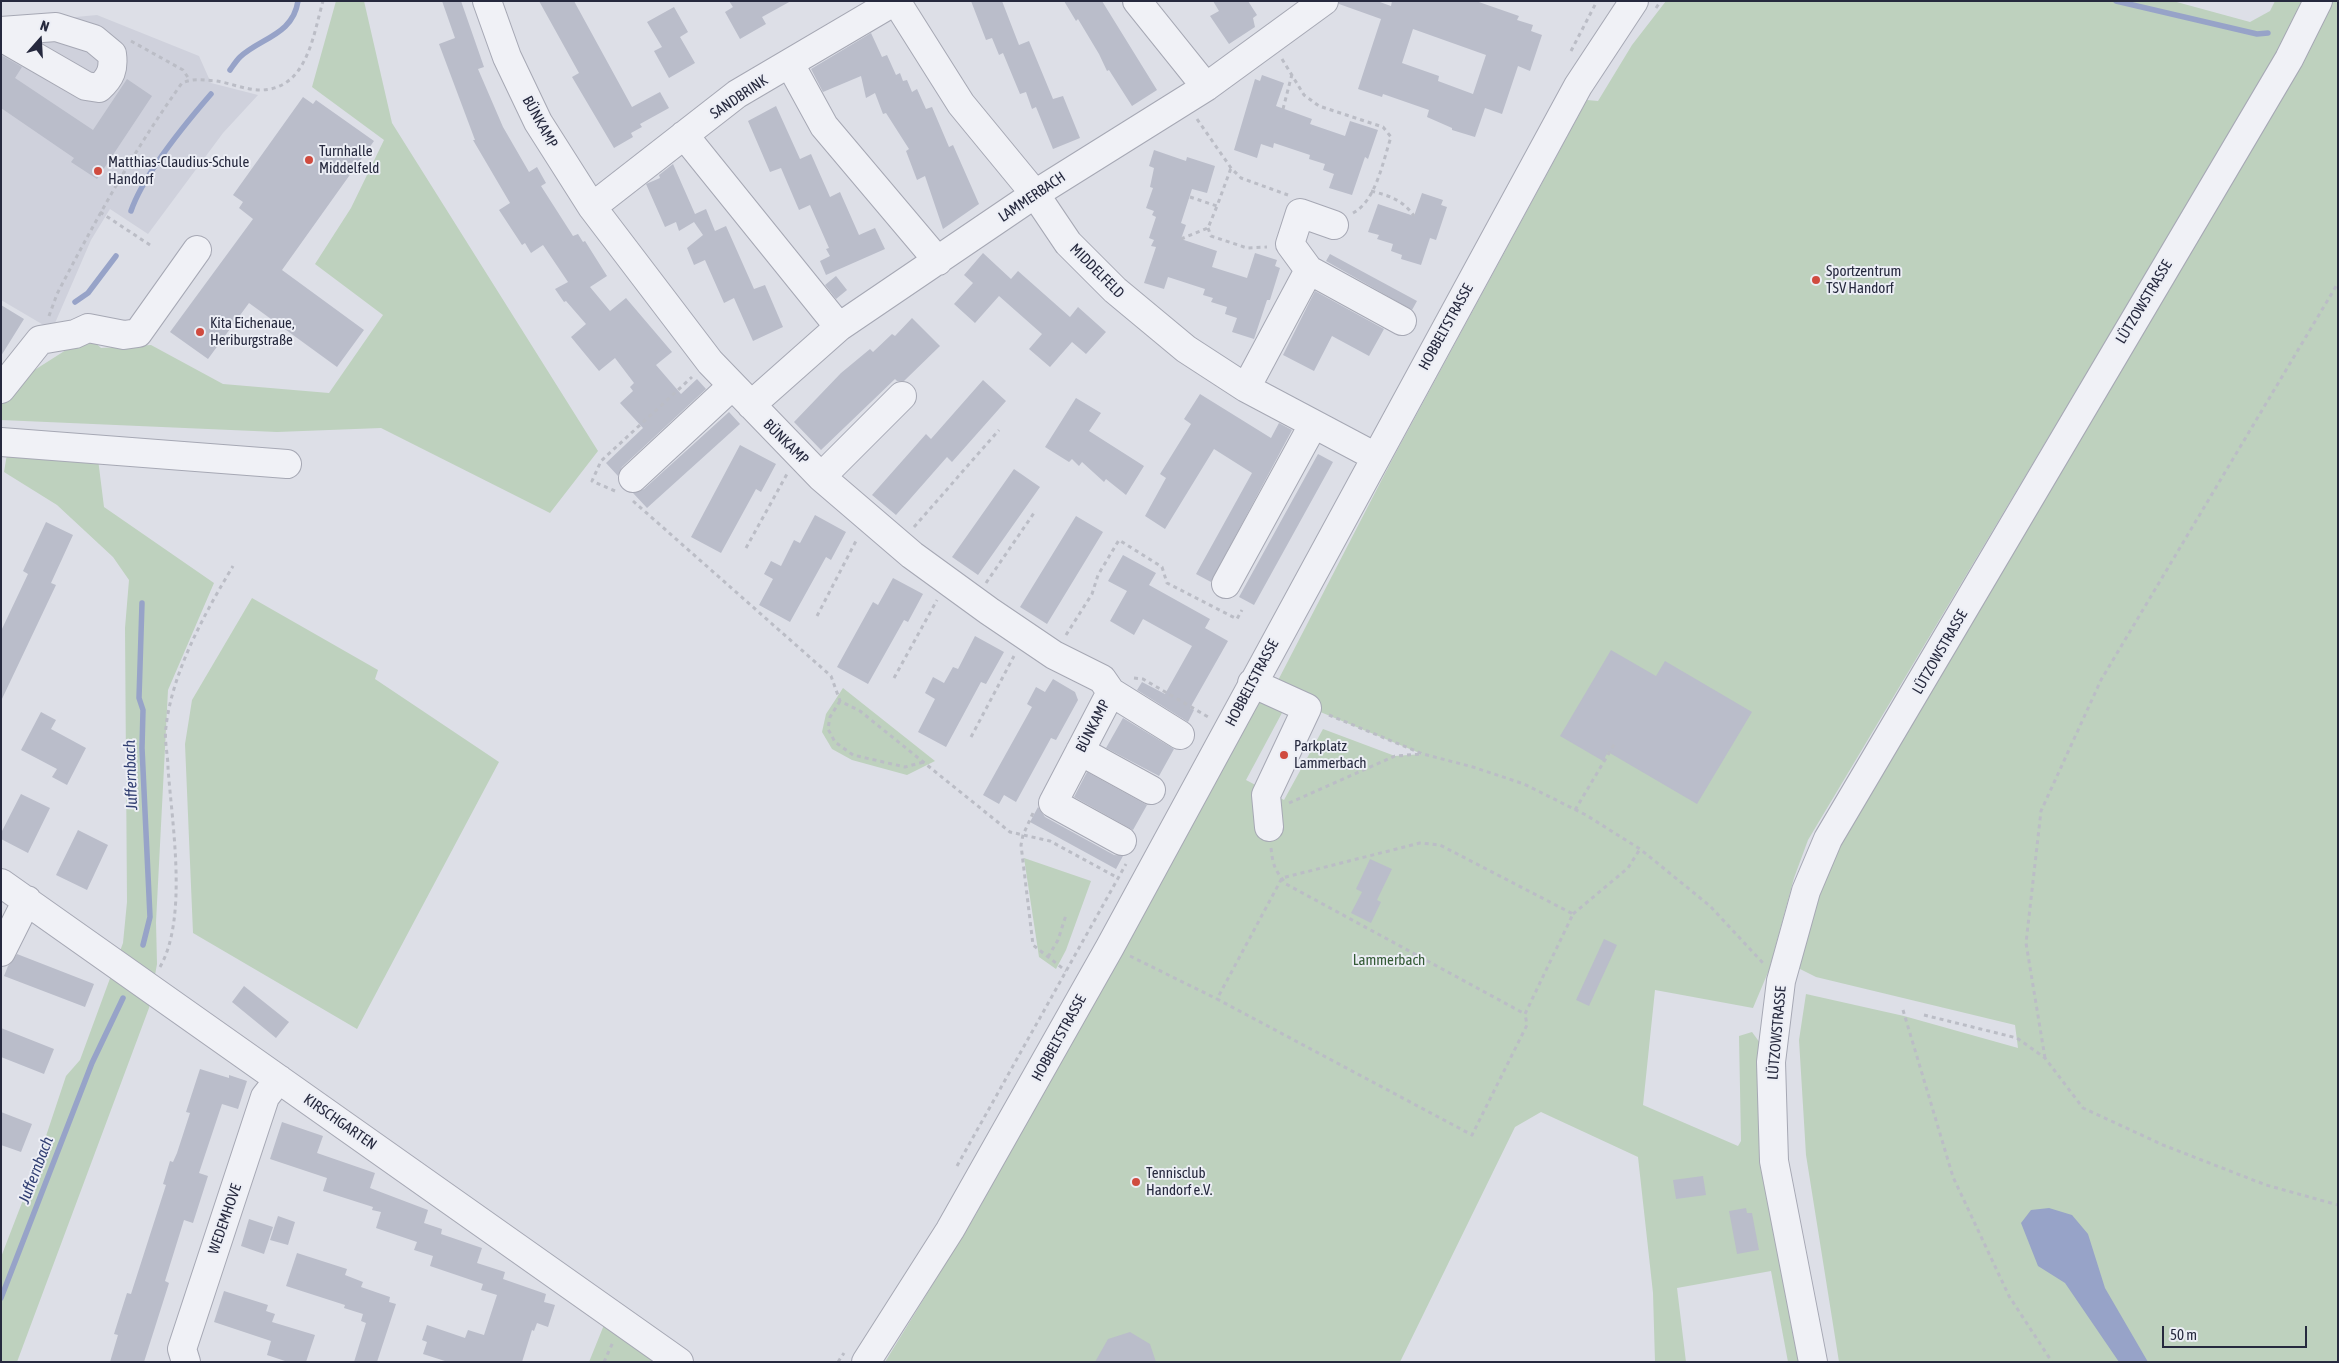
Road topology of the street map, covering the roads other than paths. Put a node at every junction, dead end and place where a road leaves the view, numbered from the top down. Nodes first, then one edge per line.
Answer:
1 (487, 1) edge
2 (896, 1) edge
3 (1137, 1) edge
4 (1324, 1) edge
5 (1634, 1) edge
6 (2318, 1) edge
7 (1, 31) edge
8 (1, 37) edge
9 (790, 64) junction
10 (1195, 93) junction
11 (684, 136) junction
12 (1035, 194) junction
13 (592, 207) junction
14 (1341, 220) road end
15 (197, 250) dead end
16 (938, 261) junction
17 (1309, 270) junction
18 (1402, 320) dead end
19 (838, 328) junction
20 (732, 386) junction
21 (1246, 388) junction
22 (1, 389) edge
23 (902, 396) dead end
24 (750, 406) junction
25 (1314, 425) junction
26 (1, 442) edge
27 (1376, 457) junction
28 (286, 464) dead end
29 (821, 476) junction
30 (628, 490) road end
31 (1226, 584) dead end
32 (1252, 683) junction
33 (1111, 692) junction
34 (1192, 731) road end
35 (1080, 751) junction
36 (1151, 790) dead end
37 (1268, 820) road end
38 (1125, 851) road end
39 (1, 883) edge
40 (27, 900) junction
41 (1, 952) edge
42 (279, 1079) junction
43 (857, 1353) edge
44 (186, 1362) edge
45 (679, 1362) edge
46 (1813, 1362) edge

1 - 13 street, BÜNKAMP
2 - 9 street, SANDBRINK
2 - 12 street, MIDDELFELD
3 - 10 street
4 - 10 street, LAMMERBACH
5 - 27 street, HOBBELTSTRASSE
6 - 46 street, LÜTZOWSTRASSE
7 - 8 street
9 - 11 street, SANDBRINK
9 - 16 street
10 - 12 street, LAMMERBACH
11 - 13 street, SANDBRINK
11 - 19 street
12 - 16 street, LAMMERBACH
12 - 21 street, MIDDELFELD
13 - 20 street, BÜNKAMP
14 - 17 street
15 - 22 street
16 - 19 street, LAMMERBACH
17 - 18 street
17 - 21 street
19 - 24 street, LAMMERBACH
20 - 24 street, BÜNKAMP
20 - 30 street
21 - 25 street, MIDDELFELD
23 - 29 street
24 - 29 street, BÜNKAMP
25 - 27 street, MIDDELFELD
25 - 31 street
26 - 28 street
27 - 32 street, HOBBELTSTRASSE
29 - 33 street, BÜNKAMP
32 - 37 street
32 - 43 street, HOBBELTSTRASSE
33 - 34 street
33 - 35 street, BÜNKAMP
35 - 36 street
35 - 38 street, BÜNKAMP
39 - 40 street, KIRSCHGARTEN
40 - 41 street
40 - 42 street, KIRSCHGARTEN
42 - 44 street, WEDEMHOVE
42 - 45 street, KIRSCHGARTEN

